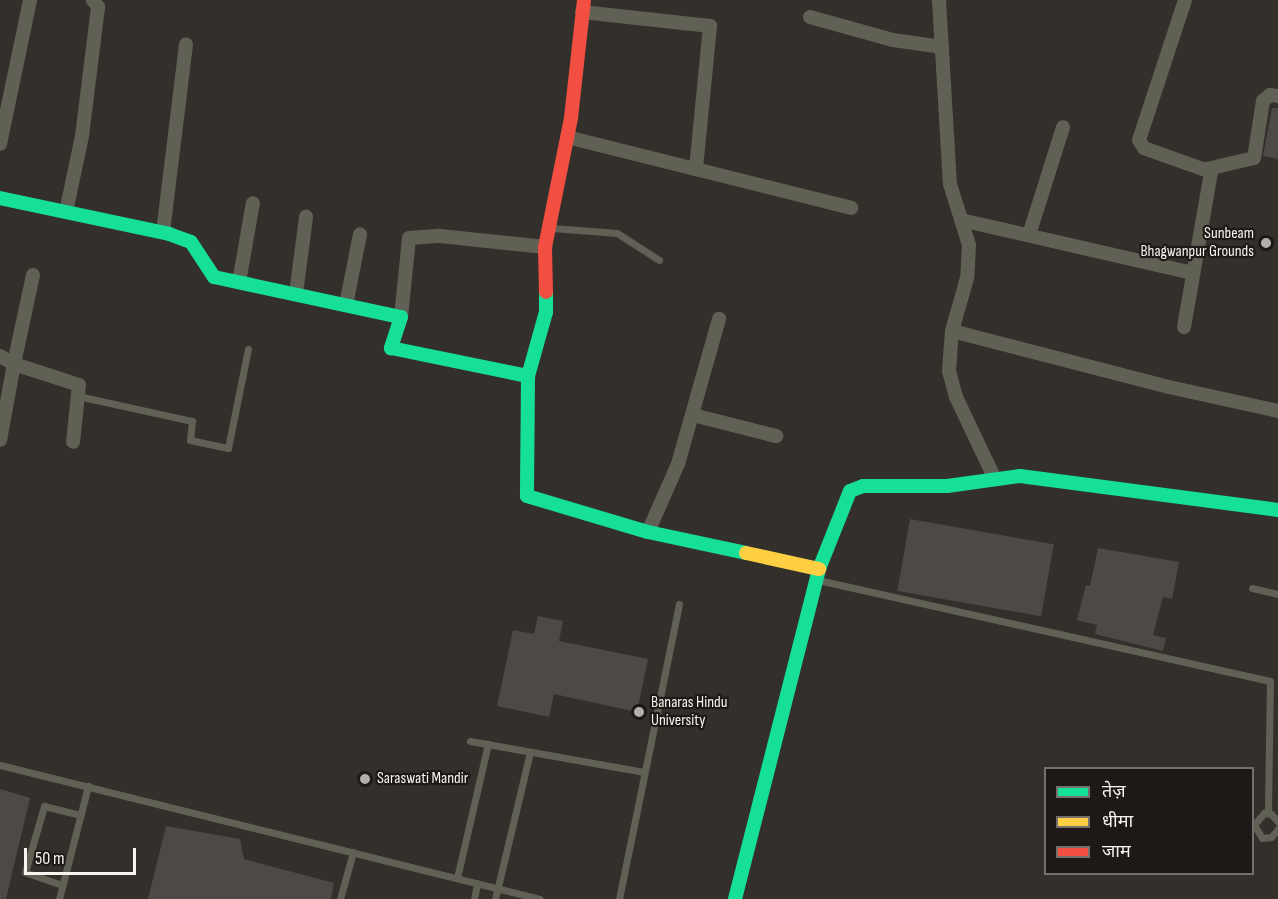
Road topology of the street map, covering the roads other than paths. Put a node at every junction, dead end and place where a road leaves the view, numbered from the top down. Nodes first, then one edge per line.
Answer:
1 (30, 0) edge
2 (93, 0) edge
3 (939, 0) edge
4 (1185, 0) edge
5 (583, 6) edge
6 (810, 17) dead end
7 (186, 44) dead end
8 (942, 46) junction
9 (1278, 96) edge
10 (1063, 127) dead end
11 (567, 137) junction
12 (0, 144) edge
13 (696, 169) junction
14 (1207, 169) junction
15 (0, 198) edge
16 (253, 203) dead end
17 (851, 208) dead end
18 (66, 212) junction
19 (306, 217) dead end
20 (961, 220) junction
21 (549, 227) junction
22 (163, 232) junction
23 (360, 234) dead end
24 (1029, 236) junction
25 (545, 247) junction
26 (659, 260) dead end
27 (1192, 273) junction
28 (33, 275) dead end
29 (239, 282) junction
30 (296, 294) junction
31 (346, 305) junction
32 (400, 317) junction
33 (719, 319) dead end
34 (1184, 327) dead end
35 (952, 331) junction
36 (248, 349) dead end
37 (0, 356) edge
38 (14, 364) junction
39 (528, 376) junction
40 (78, 396) junction
41 (1278, 411) edge
42 (693, 415) junction
43 (776, 436) dead end
44 (0, 440) edge
45 (73, 442) dead end
46 (995, 479) junction
47 (1278, 510) edge
48 (648, 532) junction
49 (817, 574) junction
50 (1252, 588) dead end
51 (1278, 594) edge
52 (679, 604) dead end
53 (470, 741) dead end
54 (488, 744) junction
55 (530, 752) junction
56 (0, 765) edge
57 (644, 772) junction
58 (88, 786) junction
59 (1268, 813) junction
60 (81, 815) junction
61 (1278, 822) edge
62 (1278, 829) edge
63 (353, 852) junction
64 (457, 878) junction
65 (477, 883) junction
66 (62, 885) junction
67 (497, 888) junction
68 (59, 899) edge
69 (340, 899) edge
70 (474, 899) edge
71 (495, 899) edge
72 (540, 899) edge
73 (619, 899) edge
74 (735, 899) edge

1 - 12 street
2 - 18 street
3 - 8 street
4 - 14 street
5 - 11 street
5 - 13 street
6 - 8 street
7 - 22 street
8 - 20 street
9 - 14 street
10 - 24 street
11 - 13 street
11 - 21 street
13 - 17 street
14 - 27 street
15 - 18 street
16 - 29 street
18 - 22 street
19 - 30 street
20 - 24 street
20 - 35 street
21 - 25 street
21 - 26 lane
22 - 29 street
23 - 31 street
24 - 27 street
25 - 32 street
25 - 39 street
27 - 34 street
28 - 38 street
29 - 30 street
30 - 31 street
31 - 32 street
32 - 39 street
33 - 42 street
35 - 41 street
35 - 46 street
36 - 40 lane
37 - 38 street
38 - 40 street
38 - 44 street
39 - 48 street
40 - 45 street
42 - 43 street
42 - 48 street
46 - 47 street
46 - 49 street
48 - 49 street
49 - 59 lane
49 - 74 street
50 - 51 lane
52 - 57 lane
53 - 54 lane
54 - 55 lane
54 - 64 lane
55 - 57 lane
55 - 67 lane
56 - 58 lane
57 - 73 lane
58 - 60 lane
58 - 63 lane
59 - 61 lane
59 - 62 lane
60 - 66 lane
60 - 66 lane
63 - 64 lane
63 - 69 lane
64 - 65 lane
65 - 67 lane
65 - 70 lane
66 - 68 lane
67 - 71 lane
67 - 72 lane

